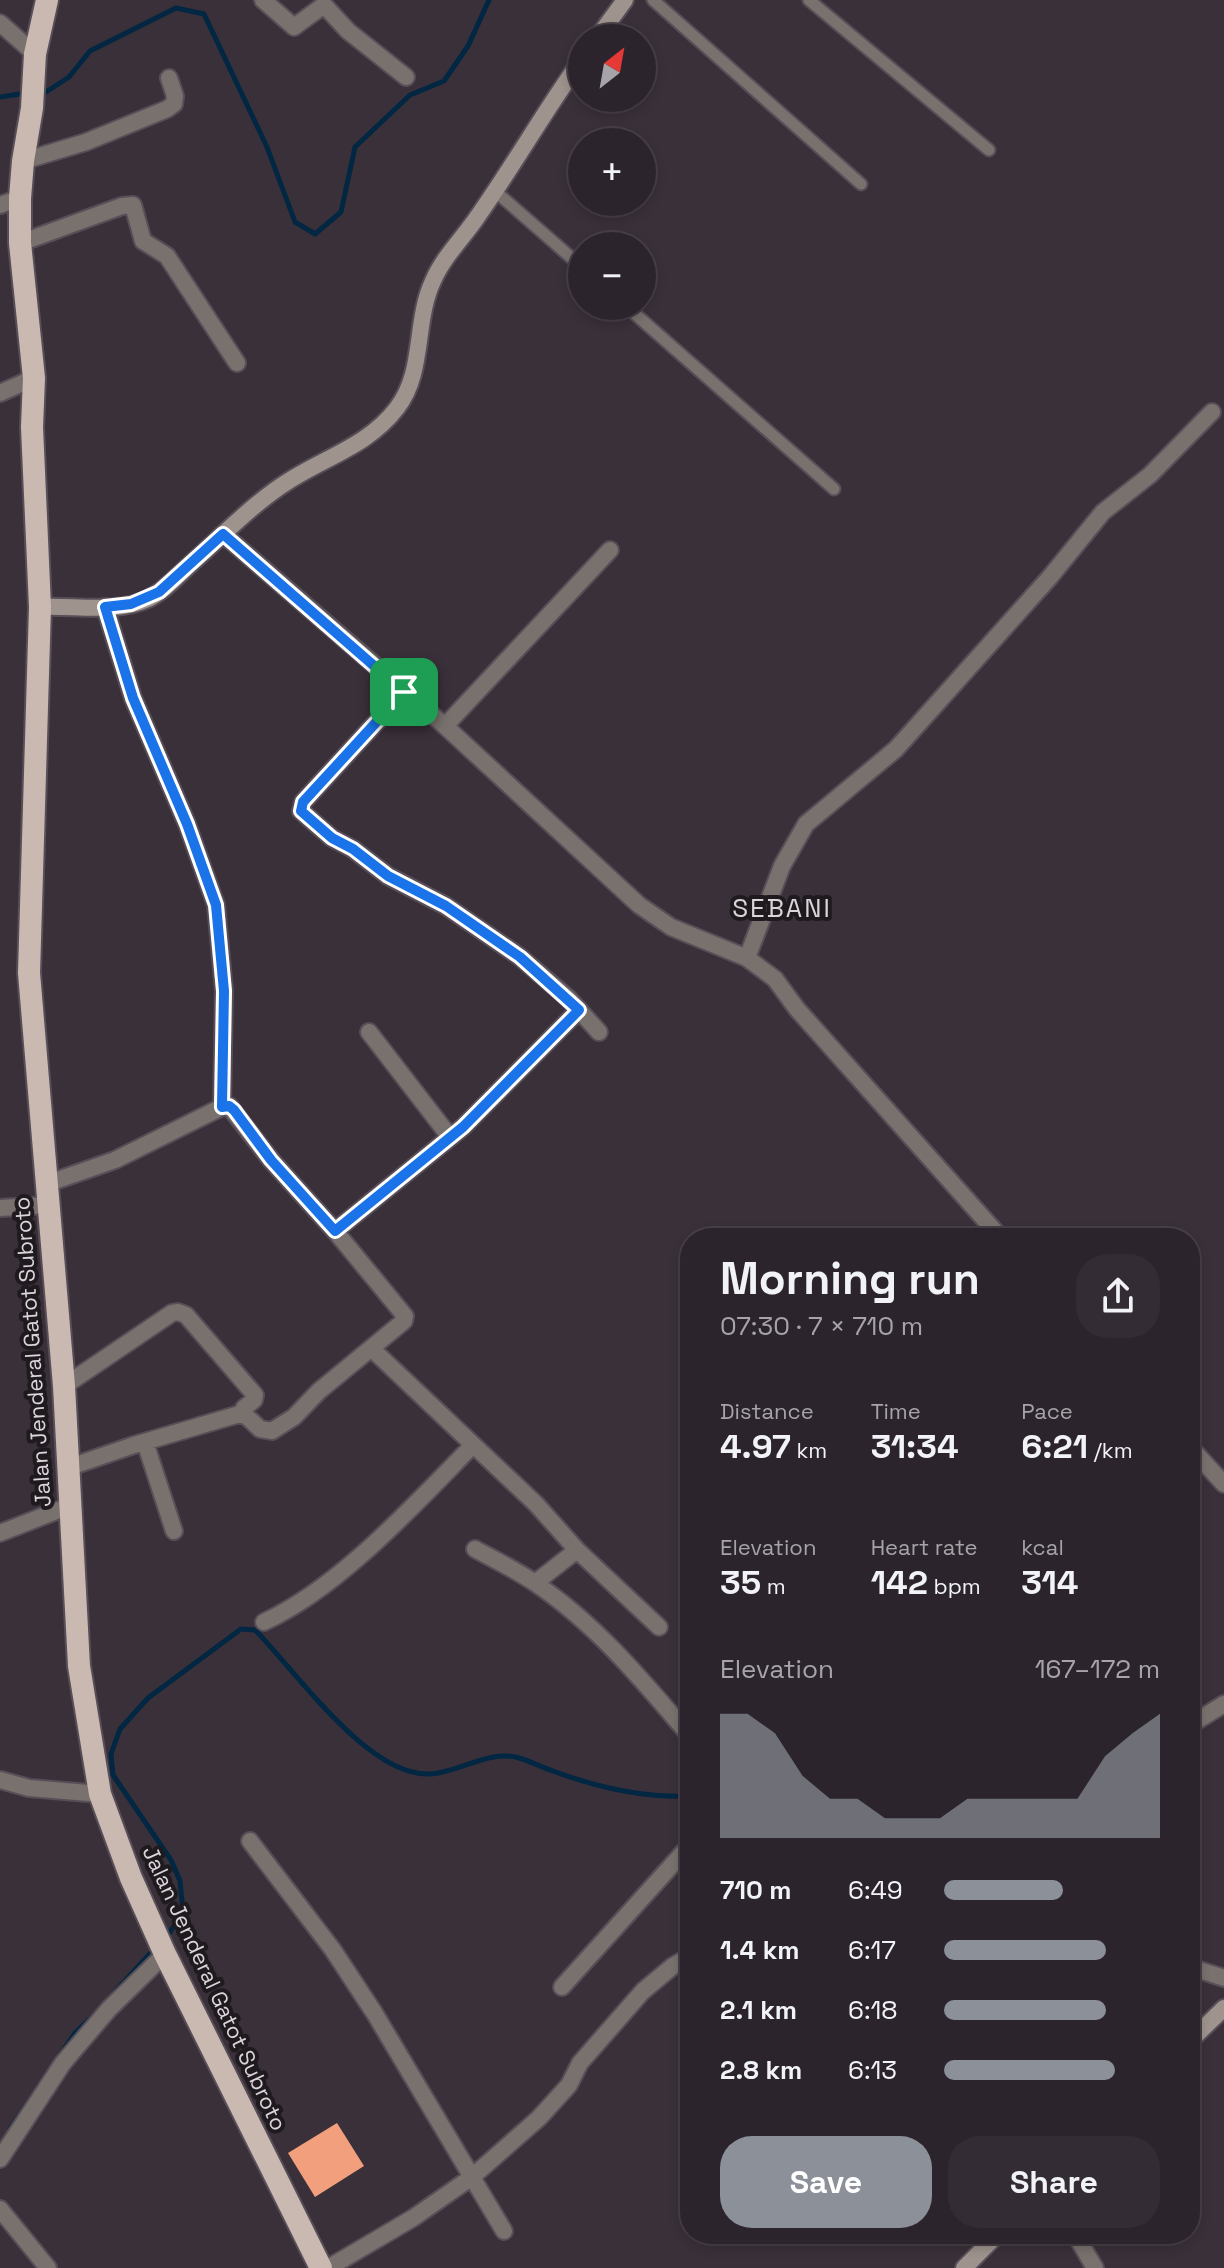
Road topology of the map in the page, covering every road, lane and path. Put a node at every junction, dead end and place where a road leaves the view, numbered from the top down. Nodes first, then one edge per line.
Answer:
1 (47, 0) edge
2 (263, 0) edge
3 (625, 0) edge
4 (653, 0) edge
5 (809, 0) edge
6 (0, 23) edge
7 (607, 24) edge
8 (35, 54) junction
9 (406, 77) dead end
10 (169, 78) dead end
11 (568, 80) edge
12 (989, 150) dead end
13 (23, 161) junction
14 (861, 184) dead end
15 (495, 191) junction
16 (10, 202) edge
17 (20, 243) junction
18 (568, 255) edge
19 (642, 320) edge
20 (237, 363) dead end
21 (34, 378) junction
22 (0, 393) edge
23 (1212, 412) dead end
24 (834, 489) dead end
25 (223, 534) junction
26 (610, 550) dead end
27 (40, 607) junction
28 (105, 607) junction
29 (404, 692) junction
30 (445, 726) junction
31 (747, 958) junction
32 (579, 1010) junction
33 (369, 1032) dead end
34 (599, 1032) dead end
35 (222, 1107) junction
36 (450, 1137) junction
37 (48, 1194) junction
38 (0, 1208) edge
39 (992, 1228) edge
40 (335, 1231) junction
41 (372, 1349) junction
42 (64, 1386) junction
43 (243, 1413) junction
44 (145, 1442) junction
45 (472, 1446) junction
46 (1200, 1458) edge
47 (67, 1468) junction
48 (1224, 1484) edge
49 (69, 1506) junction
50 (174, 1531) dead end
51 (0, 1533) edge
52 (475, 1549) dead end
53 (577, 1550) junction
54 (535, 1583) junction
55 (264, 1622) dead end
56 (659, 1627) dead end
57 (1224, 1704) edge
58 (1200, 1719) edge
59 (680, 1724) edge
60 (0, 1780) edge
61 (100, 1794) junction
62 (250, 1841) dead end
63 (680, 1856) edge
64 (162, 1946) junction
65 (680, 1962) edge
66 (1200, 1970) edge
67 (1224, 1978) edge
68 (562, 1987) dead end
69 (1224, 2008) edge
70 (1200, 2031) edge
71 (0, 2159) edge
72 (472, 2177) junction
73 (0, 2209) edge
74 (504, 2231) dead end
75 (984, 2244) edge
76 (1081, 2244) edge
77 (48, 2268) edge
78 (321, 2268) edge
79 (328, 2268) edge
80 (964, 2268) edge
81 (1095, 2268) edge

1 - 8 highway, Jalan Jenderal Gatot Subroto
2 - 9 street
3 - 7 main road
4 - 14 lane
5 - 12 lane
6 - 8 street
8 - 13 highway, Jalan Jenderal Gatot Subroto
10 - 13 street
11 - 15 main road
13 - 16 highway, Jalan Jenderal Gatot Subroto
15 - 18 lane
15 - 25 main road
16 - 17 highway, Jalan Jenderal Gatot Subroto
17 - 20 street
17 - 21 highway, Jalan Jenderal Gatot Subroto
19 - 24 lane
21 - 22 street
21 - 27 highway, Jalan Jenderal Gatot Subroto
23 - 31 street
25 - 28 main road
25 - 29 street
26 - 30 street
27 - 28 main road
27 - 37 highway, Jalan Jenderal Gatot Subroto
28 - 35 street
29 - 30 street
29 - 32 street
30 - 31 street
31 - 39 street
32 - 34 street
32 - 36 street
33 - 36 street
35 - 37 street
35 - 40 street
36 - 40 street
37 - 38 street
37 - 42 highway, Jalan Jenderal Gatot Subroto
40 - 41 street
41 - 43 street
41 - 45 street
42 - 43 street
42 - 47 highway, Jalan Jenderal Gatot Subroto
43 - 44 street
44 - 47 street
44 - 50 street
45 - 53 street
45 - 55 street
46 - 48 street
47 - 49 highway, Jalan Jenderal Gatot Subroto
49 - 51 street
49 - 61 highway, Jalan Jenderal Gatot Subroto
52 - 54 street
53 - 54 street
53 - 56 street
54 - 59 street
57 - 58 street
60 - 61 street
61 - 64 highway, Jalan Jenderal Gatot Subroto
62 - 72 street
63 - 68 street
64 - 71 street
64 - 78 highway, Jalan Jenderal Gatot Subroto
65 - 72 street
66 - 67 street
69 - 70 main road
72 - 74 street
72 - 79 street
73 - 77 street
75 - 80 main road
76 - 81 street

